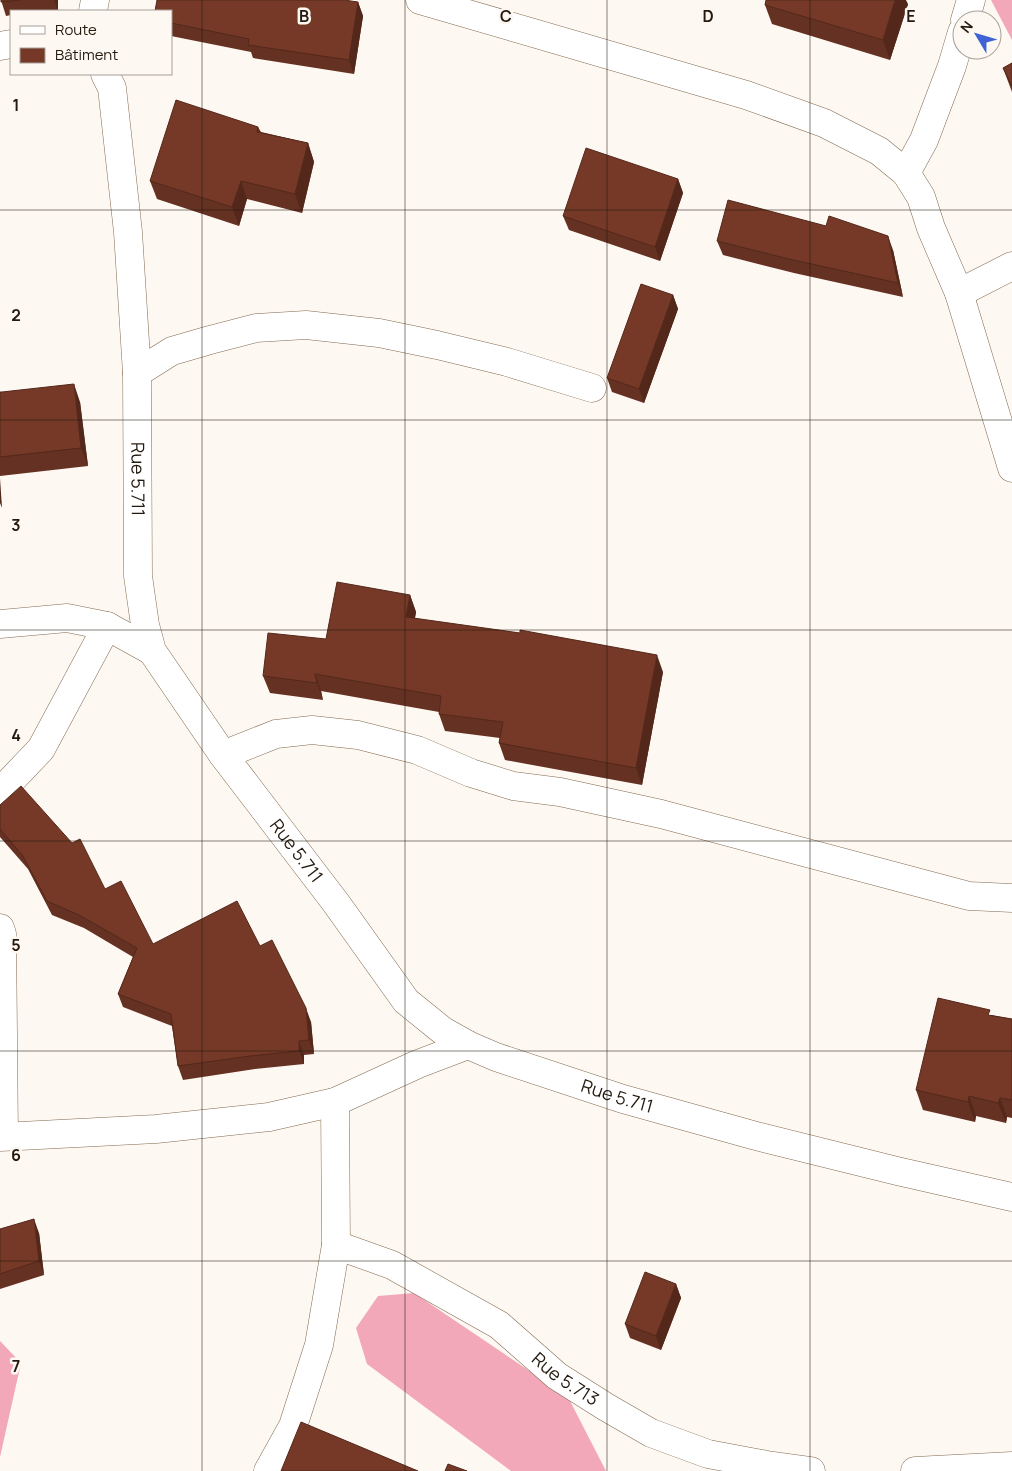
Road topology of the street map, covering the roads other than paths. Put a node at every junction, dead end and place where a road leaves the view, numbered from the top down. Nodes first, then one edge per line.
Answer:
1 (420, 0) edge
2 (954, 60) edge
3 (106, 75) edge
4 (906, 173) junction
5 (1012, 266) edge
6 (959, 293) junction
7 (137, 373) junction
8 (592, 388) dead end
9 (1012, 468) edge
10 (0, 624) edge
11 (107, 626) junction
12 (152, 651) junction
13 (223, 755) junction
14 (0, 792) edge
15 (1012, 898) edge
16 (0, 928) edge
17 (468, 1045) junction
18 (335, 1102) junction
19 (2, 1137) edge
20 (1012, 1197) edge
21 (336, 1245) junction
22 (1012, 1466) edge
23 (268, 1471) edge
24 (811, 1471) edge
25 (915, 1471) edge

1 - 4 street
2 - 4 street
3 - 7 street, Rue 5.711
4 - 6 street
5 - 6 street
6 - 9 street
7 - 8 street
7 - 12 street, Rue 5.711
10 - 11 street
11 - 12 street
11 - 14 street
12 - 13 street, Rue 5.711
13 - 15 street
13 - 17 street, Rue 5.711
16 - 19 street
17 - 18 street
17 - 20 street, Rue 5.711
18 - 19 street
18 - 21 street
21 - 23 street
21 - 24 street, Rue 5.713
22 - 25 street

